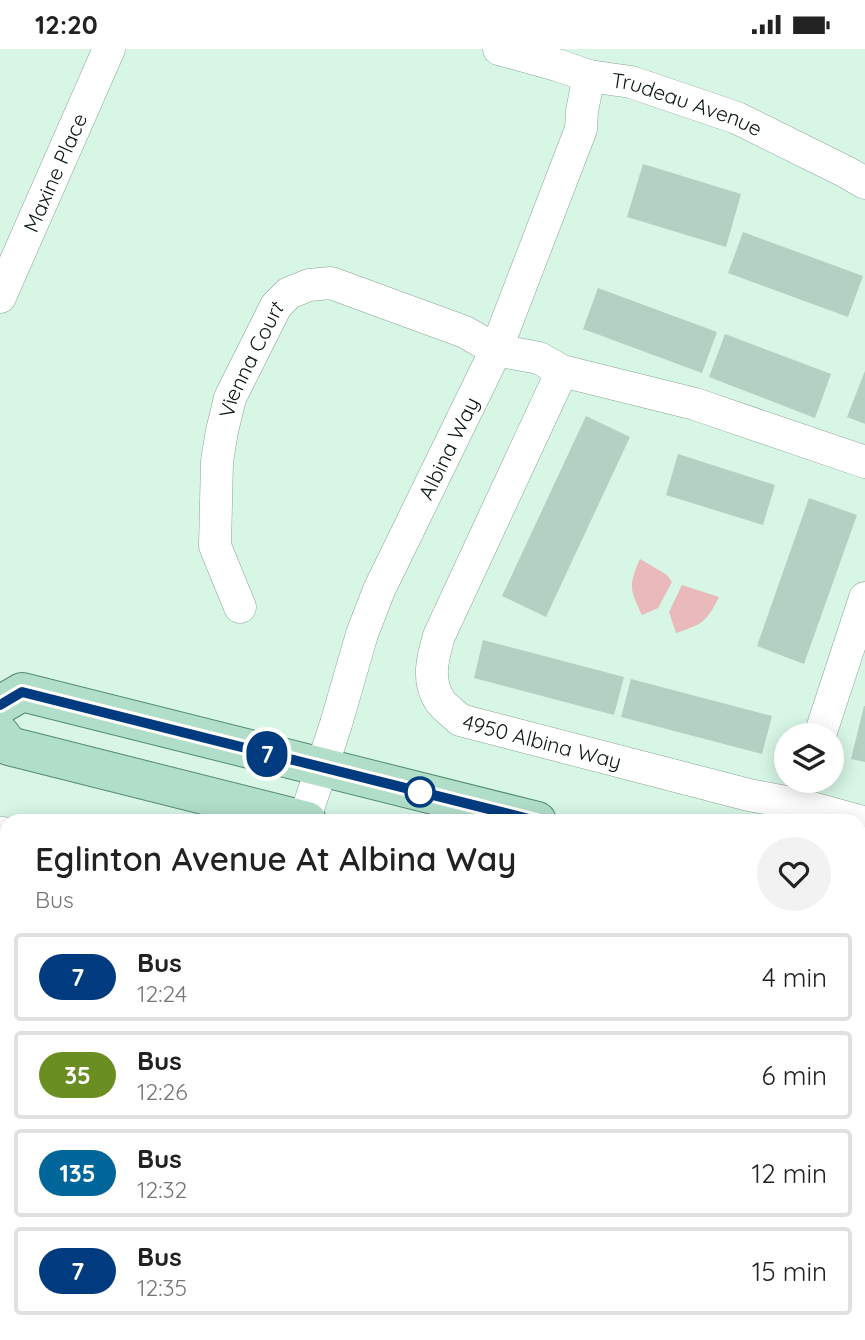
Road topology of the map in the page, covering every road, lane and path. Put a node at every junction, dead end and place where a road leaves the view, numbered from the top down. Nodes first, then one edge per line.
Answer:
1 (110, 49) edge
2 (499, 49) edge
3 (589, 76) junction
4 (865, 183) edge
5 (0, 297) edge
6 (496, 350) junction
7 (562, 371) junction
8 (865, 462) edge
9 (865, 598) edge
10 (240, 607) dead end
11 (0, 705) edge
12 (824, 723) edge
13 (0, 734) edge
14 (322, 767) junction
15 (784, 793) edge
16 (803, 793) edge
17 (281, 814) edge
18 (307, 814) edge
19 (509, 814) edge
20 (845, 814) edge

1 - 5 street, Maxine Place
2 - 3 street, Trudeau Avenue
3 - 4 street, Trudeau Avenue
3 - 6 street, Albina Way
6 - 7 street
6 - 10 street, Vienna Court
6 - 14 street, Albina Way
7 - 8 street
7 - 15 street, 4950 Albina Way
9 - 12 street
11 - 14 main road
13 - 17 main road
14 - 18 street, Albina Way
14 - 19 main road
16 - 20 street, 4950 Albina Way

